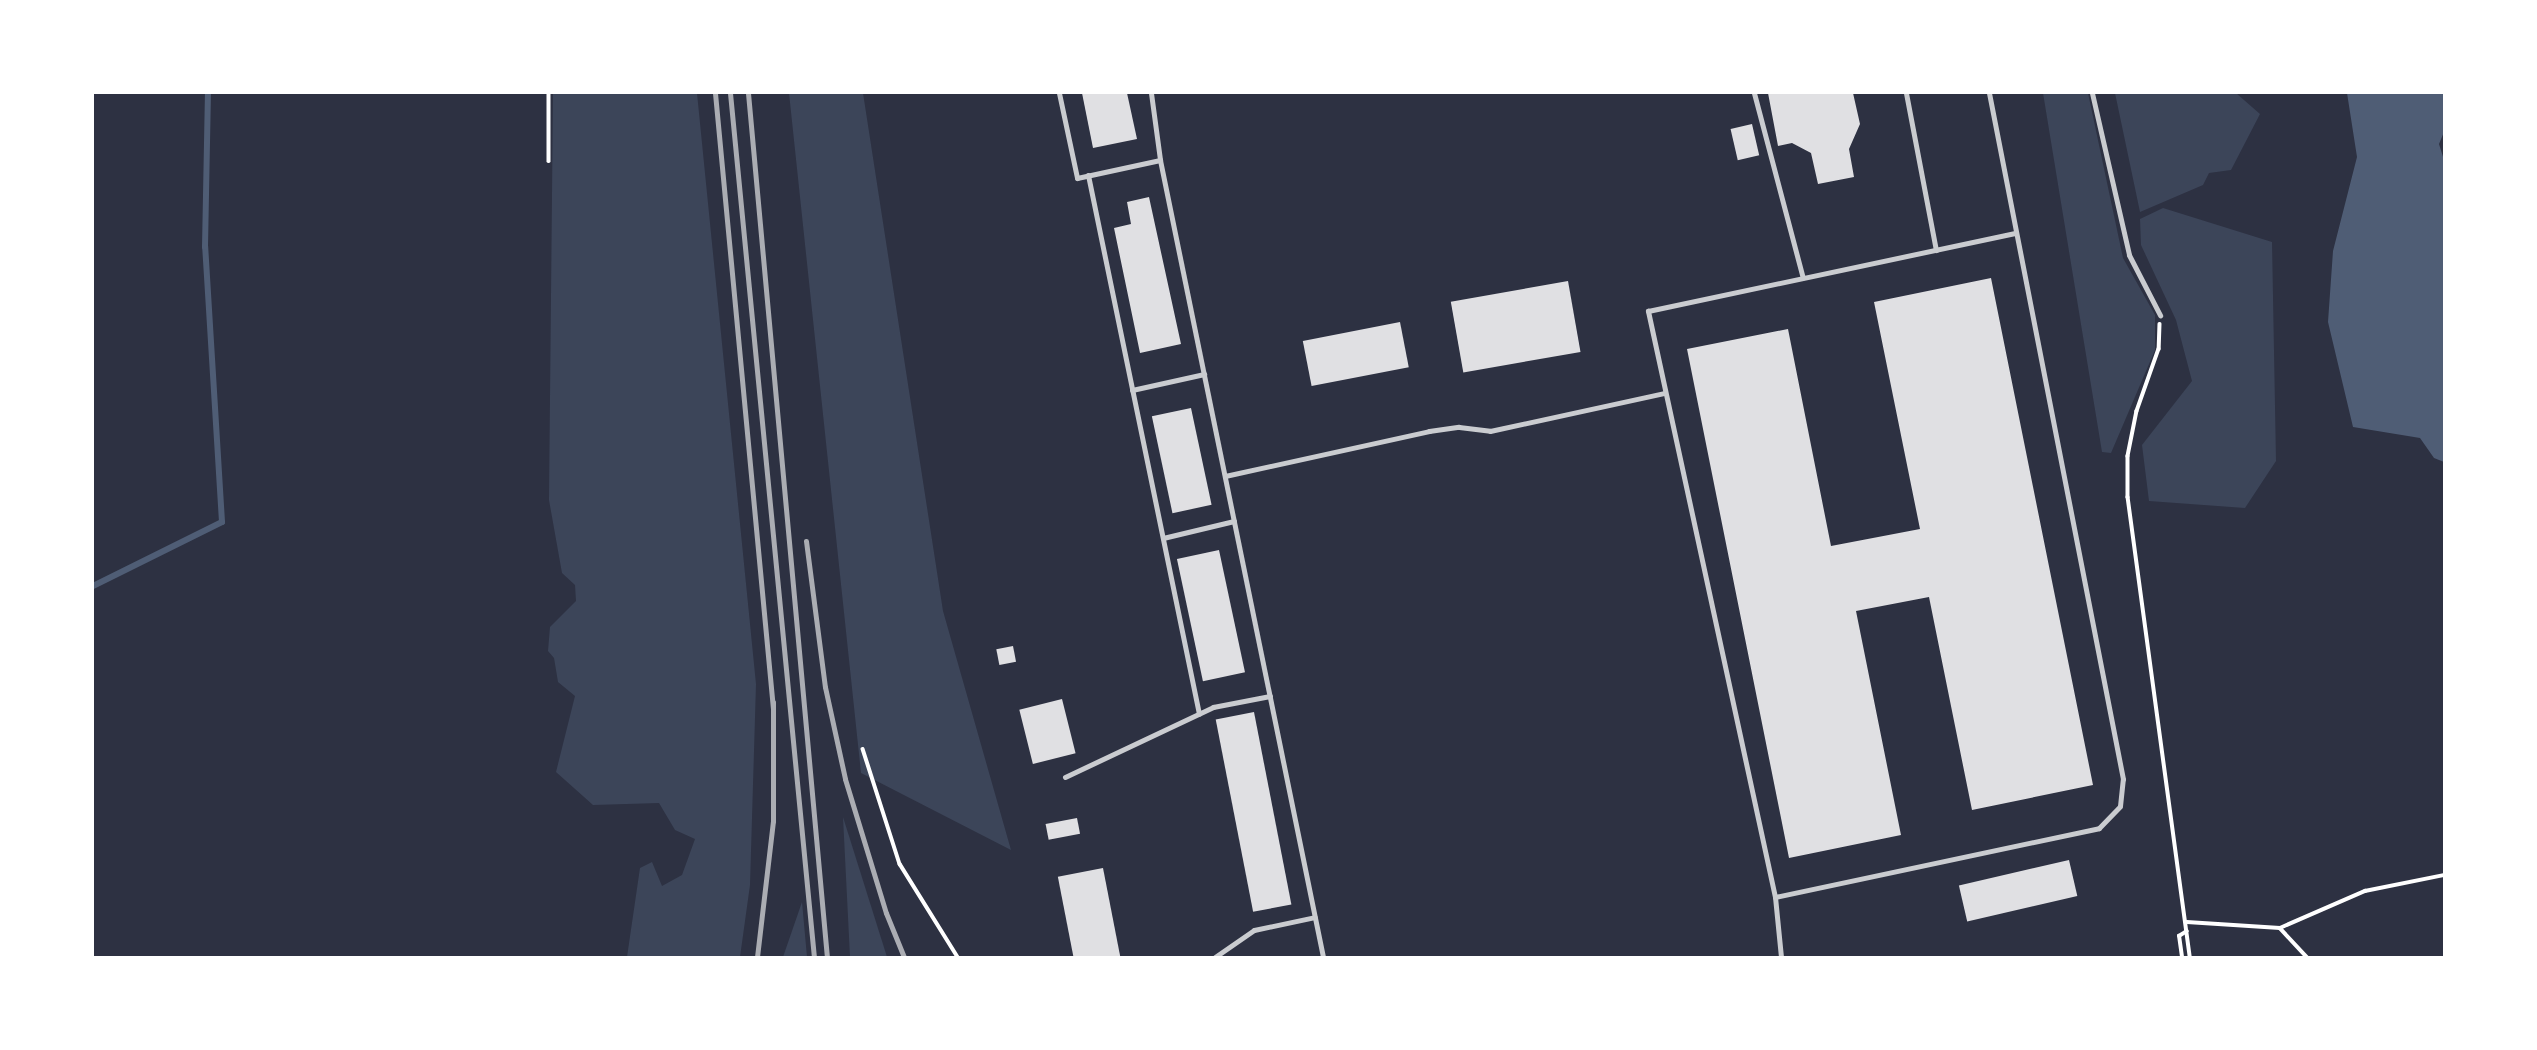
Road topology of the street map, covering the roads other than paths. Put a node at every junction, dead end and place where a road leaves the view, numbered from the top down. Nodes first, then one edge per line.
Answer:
1 (1059, 93) edge
2 (1151, 93) edge
3 (1754, 93) edge
4 (1906, 93) edge
5 (1989, 93) edge
6 (2092, 93) edge
7 (1160, 160) junction
8 (1088, 175) junction
9 (2014, 233) junction
10 (1936, 250) junction
11 (1803, 278) junction
12 (2160, 315) road end
13 (1204, 374) junction
14 (1132, 390) junction
15 (1665, 393) junction
16 (1225, 475) junction
17 (1234, 521) junction
18 (1163, 538) junction
19 (1269, 696) junction
20 (1199, 714) junction
21 (1065, 777) dead end
22 (1775, 897) junction
23 (1315, 917) junction
24 (1215, 957) edge
25 (1323, 957) edge
26 (1781, 957) edge

1 - 8 lane
2 - 7 lane
3 - 11 lane
4 - 10 lane
5 - 9 lane
6 - 12 lane
7 - 8 lane
7 - 13 lane
8 - 14 lane
9 - 10 lane
9 - 22 lane
10 - 11 lane
11 - 15 lane
13 - 14 lane
13 - 16 lane
14 - 18 lane
15 - 16 lane
15 - 22 lane
16 - 17 lane
17 - 18 lane
17 - 19 lane
18 - 20 lane
19 - 20 lane
19 - 23 lane
20 - 21 lane
22 - 26 lane
23 - 24 lane
23 - 25 lane

